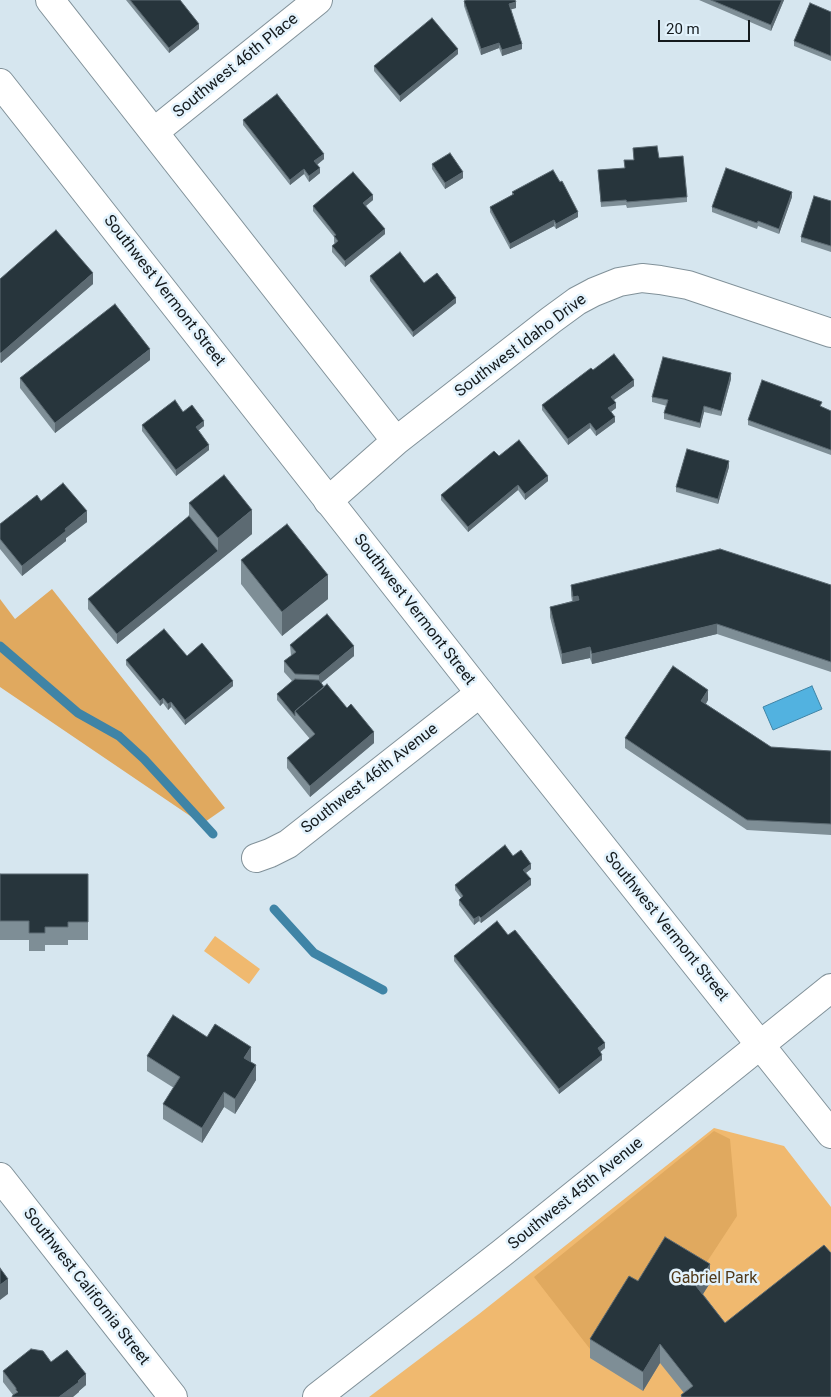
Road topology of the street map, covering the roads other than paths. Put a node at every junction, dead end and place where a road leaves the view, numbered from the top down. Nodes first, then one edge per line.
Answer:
1 (50, 0) edge
2 (318, 0) edge
3 (0, 83) edge
4 (154, 132) junction
5 (831, 333) edge
6 (396, 441) junction
7 (328, 501) junction
8 (480, 693) junction
9 (256, 858) dead end
10 (831, 988) edge
11 (761, 1044) junction
12 (831, 1134) edge
13 (0, 1177) edge
14 (173, 1397) edge
15 (317, 1397) edge

1 - 4 street
2 - 4 street, Southwest 46th Place
3 - 7 street, Southwest Vermont Street
4 - 6 street
5 - 6 street, Southwest Idaho Drive
6 - 7 street, Southwest Idaho Drive
7 - 8 street, Southwest Vermont Street
8 - 9 street, Southwest 46th Avenue
8 - 11 street, Southwest Vermont Street
10 - 11 street, Southwest 45th Avenue
11 - 12 street, Southwest Vermont Street
11 - 15 street, Southwest 45th Avenue
13 - 14 street, Southwest California Street

